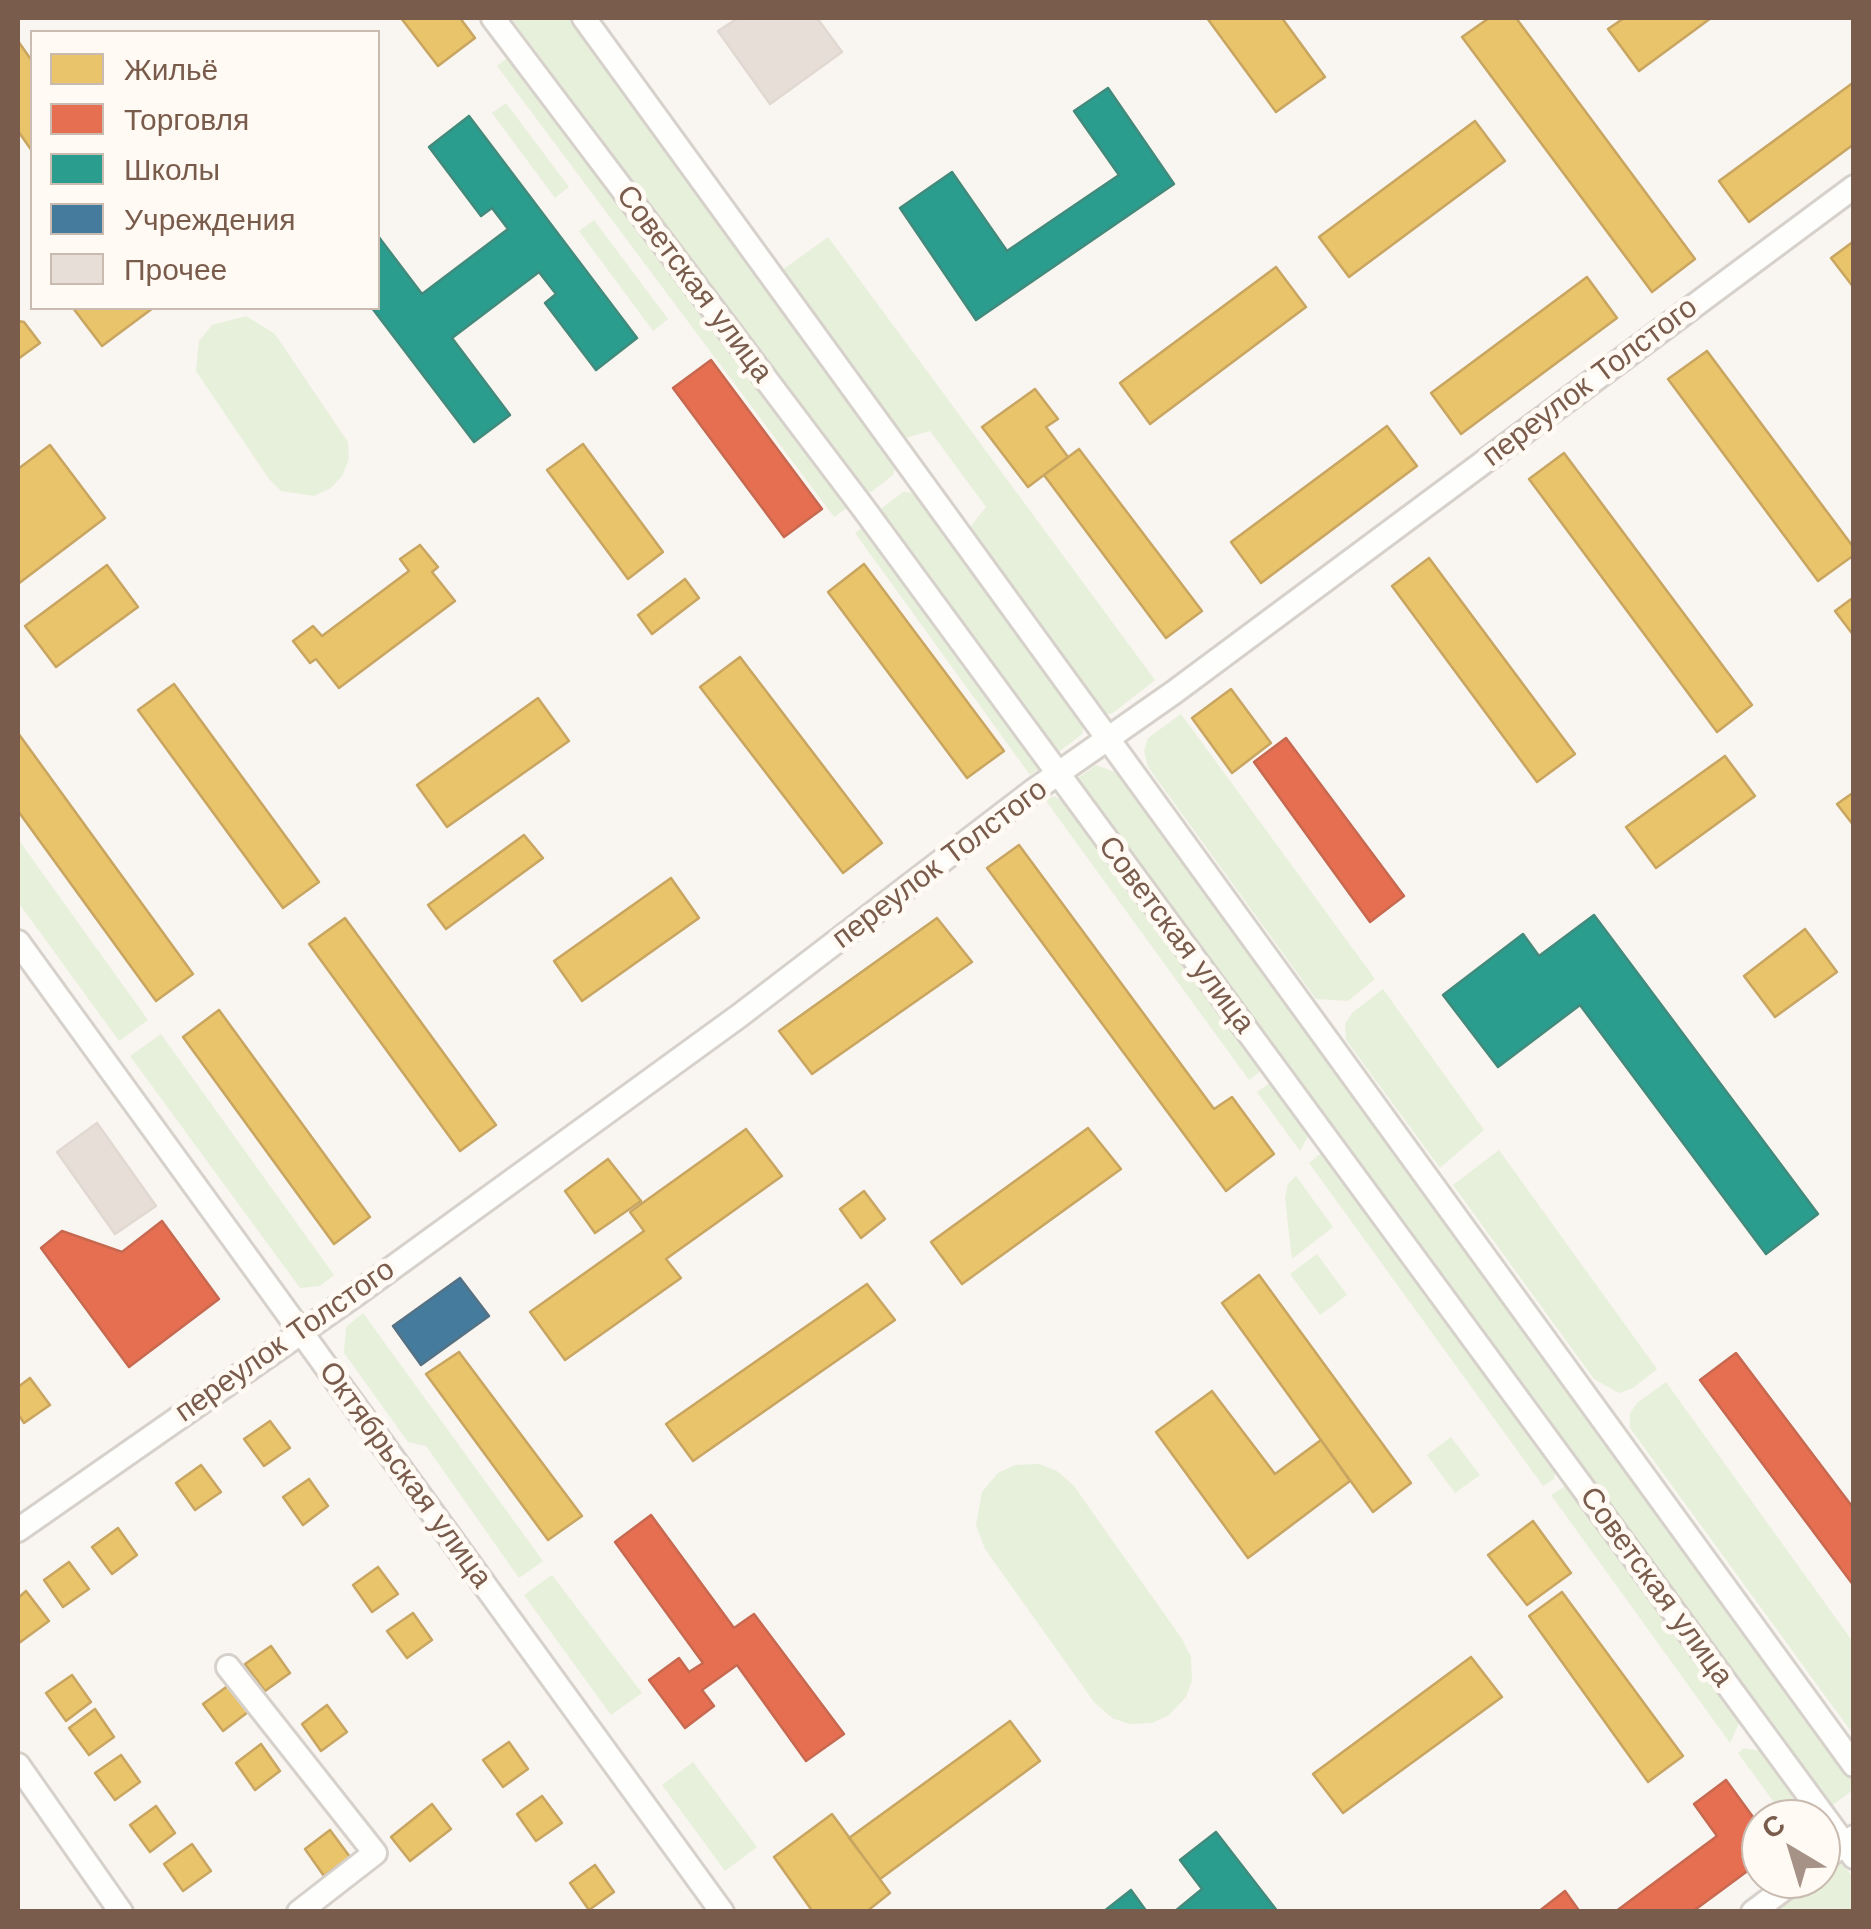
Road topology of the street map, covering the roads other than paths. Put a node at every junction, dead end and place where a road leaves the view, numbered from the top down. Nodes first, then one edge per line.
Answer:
1 (493, 18) edge
2 (584, 18) edge
3 (1854, 187) edge
4 (1109, 740) junction
5 (1058, 776) junction
6 (18, 942) edge
7 (299, 1330) junction
8 (18, 1530) edge
9 (228, 1667) dead end
10 (18, 1765) edge
11 (1854, 1766) edge
12 (1850, 1846) edge
13 (710, 1907) edge
14 (121, 1912) edge
15 (299, 1912) edge

1 - 5 street, Советская улица
2 - 4 street, Советская улица
3 - 4 street, переулок Толстого
4 - 5 street, переулок Толстого
4 - 11 street, Советская улица
5 - 7 street, переулок Толстого
5 - 12 street, Советская улица
6 - 7 street, Октябрьская улица
7 - 8 street, переулок Толстого
7 - 13 street, Октябрьская улица
9 - 15 street
10 - 14 street

